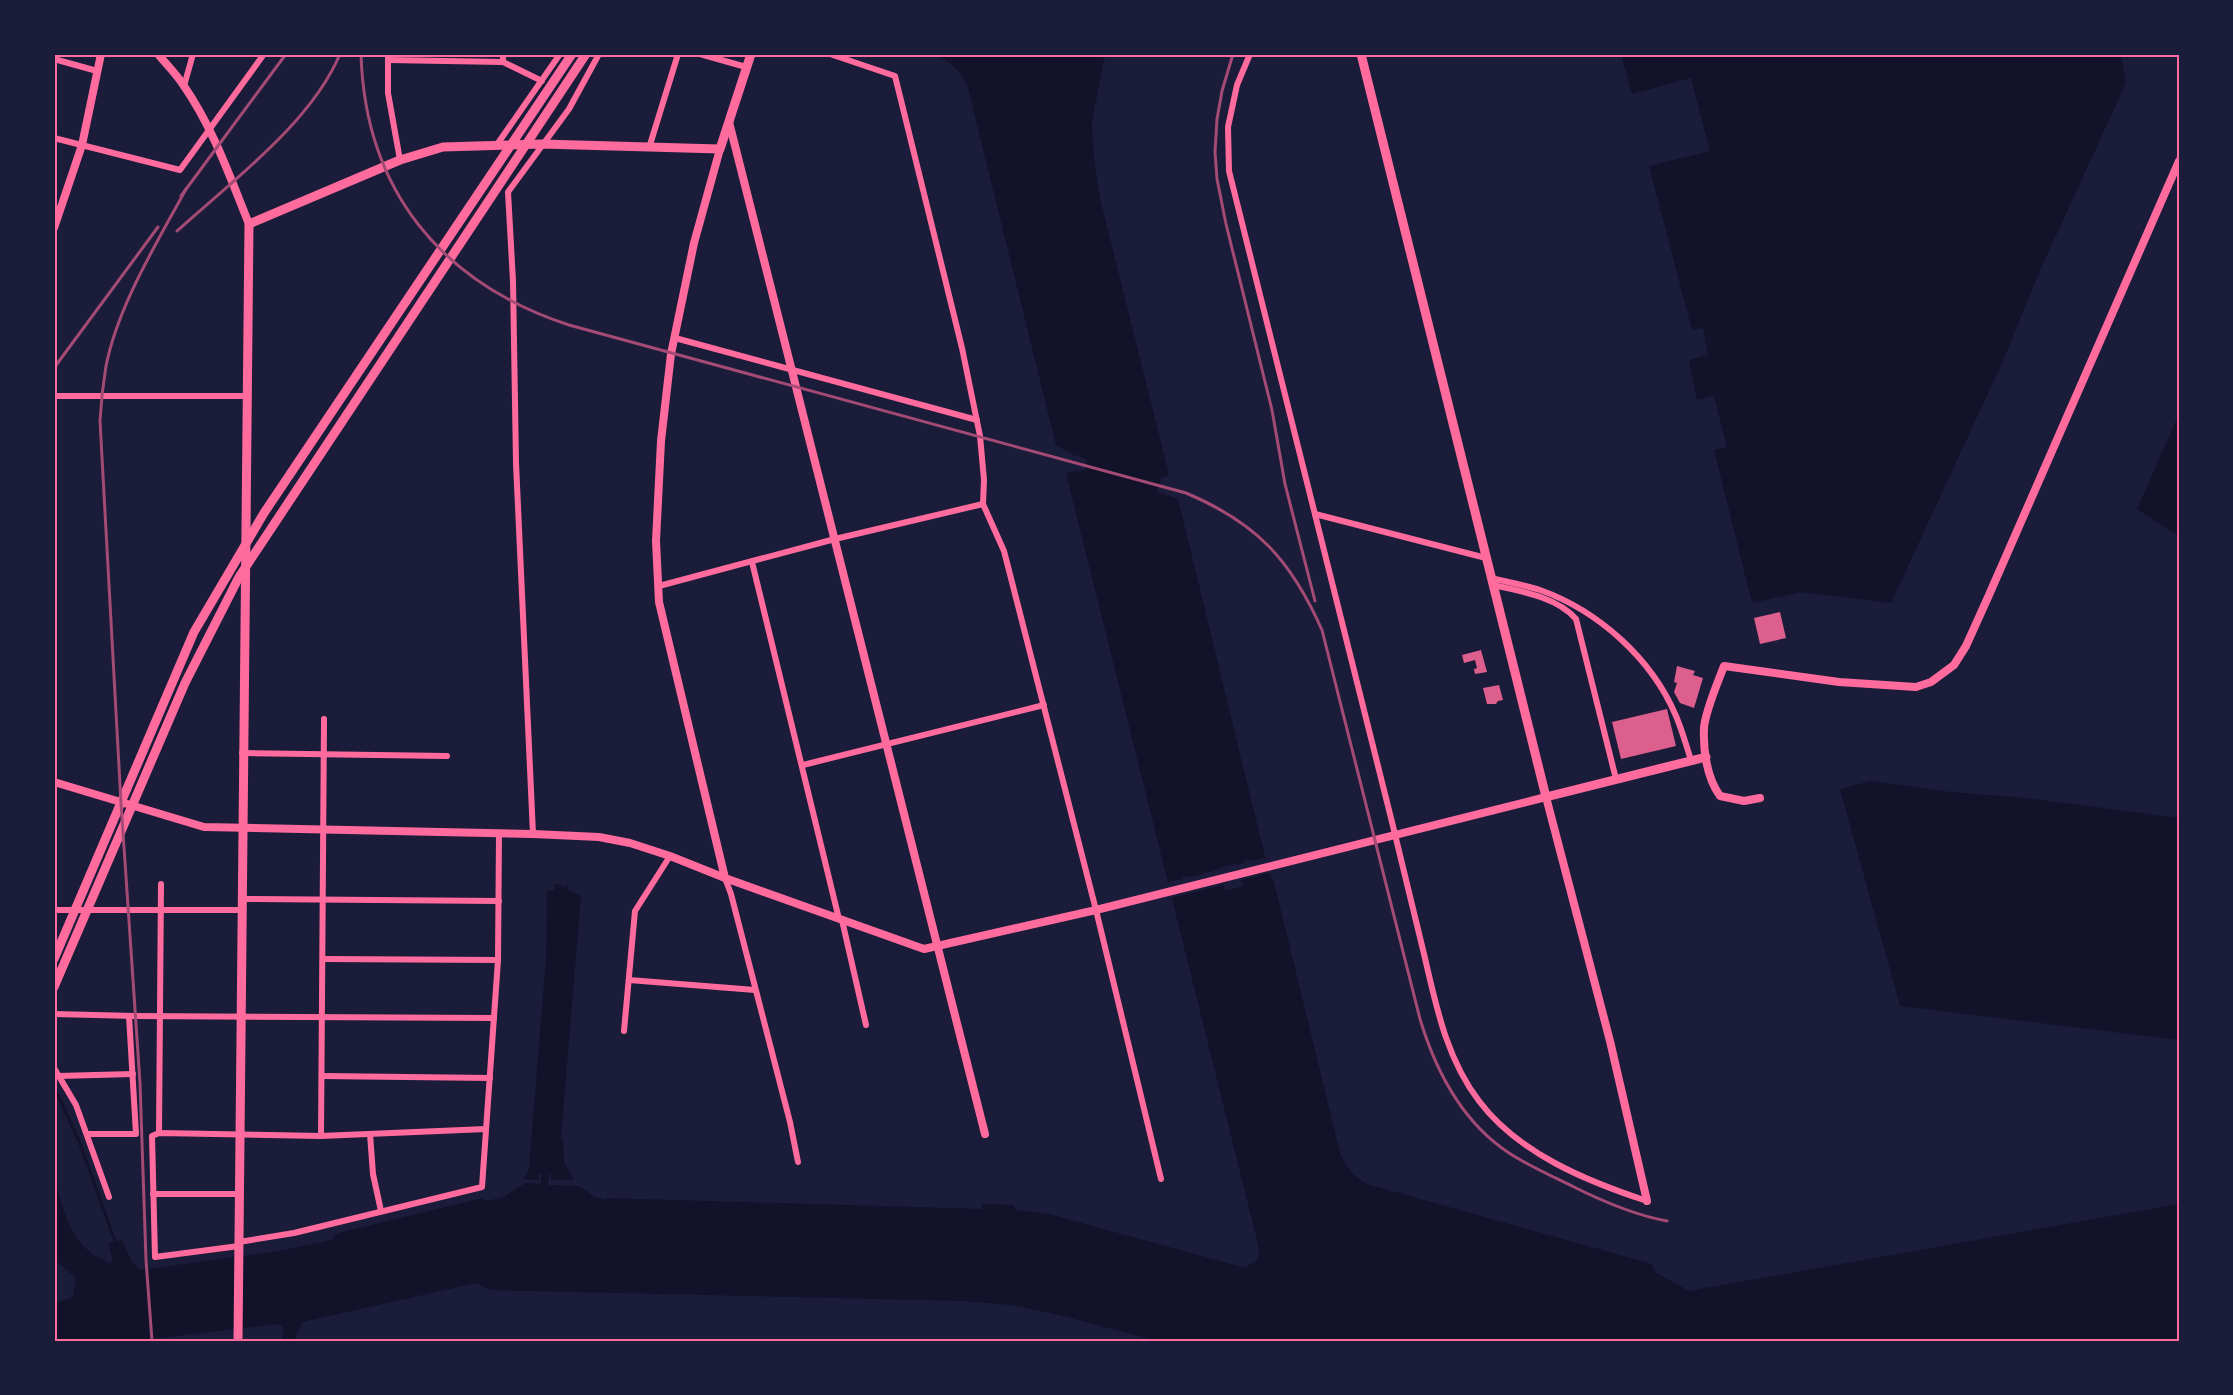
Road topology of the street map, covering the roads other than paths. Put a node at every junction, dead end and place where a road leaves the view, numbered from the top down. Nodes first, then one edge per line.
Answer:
1 (101, 54) edge
2 (158, 54) edge
3 (193, 54) edge
4 (264, 54) edge
5 (503, 54) edge
6 (560, 54) edge
7 (572, 54) edge
8 (599, 54) edge
9 (678, 54) edge
10 (700, 54) edge
11 (751, 54) edge
12 (830, 54) edge
13 (1250, 54) edge
14 (1361, 54) edge
15 (585, 56) edge
16 (388, 57) edge
17 (54, 59) edge
18 (503, 62) junction
19 (746, 67) junction
20 (97, 71) junction
21 (542, 81) junction
22 (184, 86) junction
23 (729, 122) junction
24 (210, 131) junction
25 (54, 138) edge
26 (542, 144) junction
27 (82, 145) junction
28 (496, 146) junction
29 (649, 147) junction
30 (720, 149) junction
31 (400, 160) junction
32 (2179, 161) edge
33 (249, 224) junction
34 (54, 228) edge
35 (675, 338) junction
36 (792, 368) junction
37 (54, 396) edge
38 (246, 396) junction
39 (977, 420) junction
40 (983, 504) junction
41 (1315, 514) junction
42 (835, 539) junction
43 (1486, 558) junction
44 (752, 562) junction
45 (1492, 582) junction
46 (659, 586) junction
47 (1044, 705) junction
48 (324, 719) dead end
49 (887, 746) junction
50 (242, 753) junction
51 (324, 754) junction
52 (447, 756) dead end
53 (1706, 757) junction
54 (1691, 760) junction
55 (803, 765) junction
56 (1616, 778) junction
57 (54, 782) edge
58 (1546, 797) junction
59 (1760, 798) dead end
60 (242, 829) junction
61 (324, 830) junction
62 (499, 834) junction
63 (533, 834) junction
64 (1395, 834) junction
65 (670, 856) junction
66 (725, 878) junction
67 (161, 884) dead end
68 (243, 899) junction
69 (324, 900) junction
70 (499, 901) junction
71 (54, 910) edge
72 (161, 910) junction
73 (243, 910) junction
74 (1096, 910) junction
75 (841, 919) junction
76 (938, 947) junction
77 (323, 958) junction
78 (54, 959) edge
79 (498, 960) junction
80 (629, 980) junction
81 (54, 987) edge
82 (755, 990) junction
83 (54, 1014) edge
84 (129, 1016) junction
85 (160, 1016) junction
86 (240, 1016) junction
87 (322, 1017) junction
88 (494, 1018) junction
89 (866, 1025) dead end
90 (624, 1031) dead end
91 (54, 1068) edge
92 (133, 1074) junction
93 (58, 1076) junction
94 (322, 1076) junction
95 (490, 1077) junction
96 (486, 1129) junction
97 (159, 1133) junction
98 (88, 1134) junction
99 (239, 1134) junction
100 (370, 1134) junction
101 (985, 1134) dead end
102 (321, 1136) junction
103 (798, 1162) dead end
104 (1161, 1179) dead end
105 (153, 1194) junction
106 (239, 1194) junction
107 (109, 1197) dead end
108 (1647, 1201) joint
109 (381, 1212) junction
110 (239, 1246) junction
111 (238, 1338) edge

1 - 20 street
2 - 22 street
3 - 22 street
4 - 24 street
5 - 18 street
6 - 21 street
7 - 78 main road
8 - 26 street
9 - 29 street
10 - 19 street
11 - 19 main road
12 - 39 street
13 - 41 street
14 - 43 main road
15 - 81 main road
16 - 18 street
16 - 31 street
17 - 20 street
18 - 21 street
19 - 23 main road
20 - 27 street
21 - 28 street
22 - 24 street
23 - 30 main road
23 - 36 street
24 - 27 street
24 - 33 street
25 - 27 street
26 - 28 main road
26 - 29 main road
26 - 63 street
27 - 34 street
28 - 31 main road
29 - 30 main road
30 - 35 street
31 - 33 main road
32 - 53 street
33 - 38 main road
35 - 36 street
35 - 46 street
36 - 39 street
36 - 42 street
37 - 38 street
38 - 50 main road
39 - 40 street
40 - 42 street
40 - 47 street
41 - 43 street
41 - 64 street
42 - 44 street
42 - 49 street
43 - 45 main road
44 - 46 street
44 - 55 street
45 - 54 street
45 - 56 street
45 - 58 main road
46 - 66 street
47 - 49 street
47 - 74 street
48 - 51 street
49 - 55 street
49 - 76 street
50 - 51 street
50 - 60 main road
51 - 52 street
51 - 61 street
53 - 54 main road
53 - 59 street
54 - 56 main road
55 - 75 street
56 - 58 main road
57 - 60 street
58 - 64 street
58 - 108 street
60 - 61 street
60 - 68 main road
61 - 62 street
61 - 69 street
62 - 63 street
62 - 70 street
63 - 65 street
64 - 74 street
64 - 108 street
65 - 66 street
65 - 80 street
66 - 75 street
66 - 82 street
67 - 72 street
68 - 69 street
68 - 73 main road
69 - 70 street
69 - 77 street
70 - 79 street
71 - 72 street
72 - 73 street
72 - 85 street
73 - 86 main road
74 - 76 street
74 - 104 street
75 - 76 street
75 - 89 street
76 - 101 street
77 - 79 street
77 - 87 street
79 - 88 street
80 - 82 street
80 - 90 street
82 - 103 street
83 - 84 street
84 - 85 street
84 - 92 street
85 - 86 street
85 - 97 street
86 - 87 street
86 - 99 main road
87 - 88 street
87 - 94 street
88 - 95 street
91 - 93 street
92 - 93 street
92 - 98 street
93 - 98 street
94 - 95 street
94 - 102 street
95 - 96 street
96 - 100 street
96 - 109 street
97 - 99 street
97 - 105 street
98 - 107 street
99 - 102 street
99 - 106 main road
100 - 102 street
100 - 109 street
105 - 106 street
105 - 110 street
106 - 110 main road
109 - 110 street
110 - 111 main road

